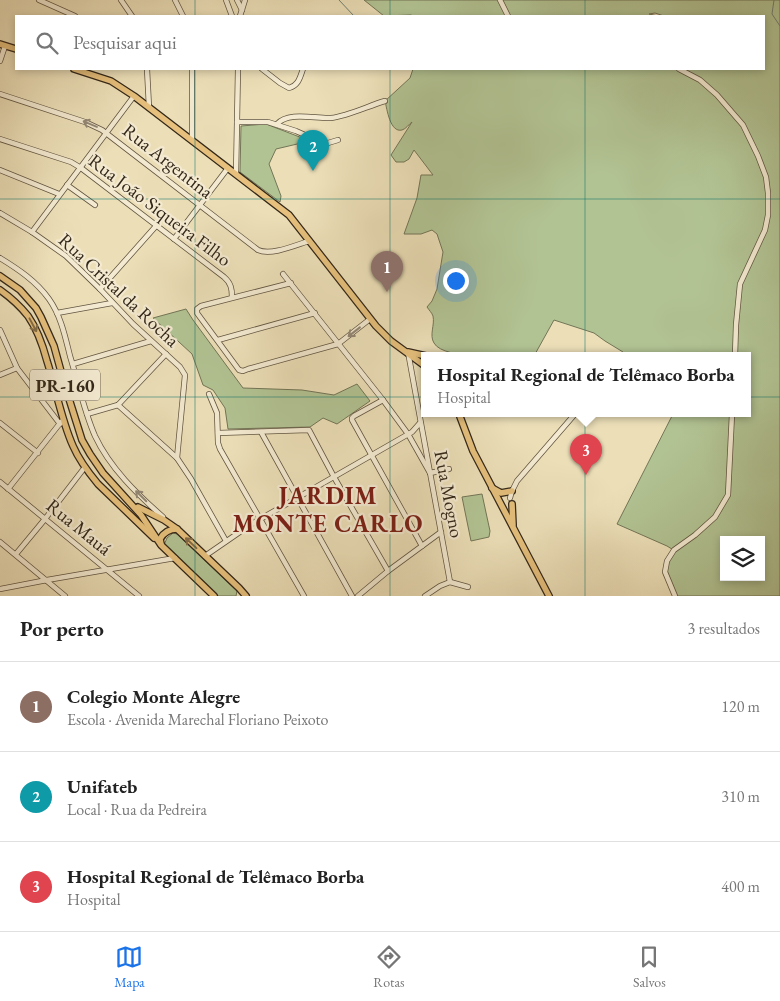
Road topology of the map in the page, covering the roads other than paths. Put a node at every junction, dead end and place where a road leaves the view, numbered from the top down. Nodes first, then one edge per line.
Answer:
1 (39, 0) edge
2 (121, 0) edge
3 (175, 0) edge
4 (226, 0) edge
5 (237, 0) edge
6 (245, 0) edge
7 (500, 0) edge
8 (51, 2) edge
9 (242, 10) junction
10 (73, 15) edge
11 (131, 15) edge
12 (182, 15) edge
13 (232, 15) edge
14 (240, 15) edge
15 (508, 15) edge
16 (2, 45) edge
17 (15, 49) edge
18 (0, 61) edge
19 (77, 70) edge
20 (146, 70) edge
21 (192, 70) edge
22 (238, 70) edge
23 (263, 70) edge
24 (303, 70) edge
25 (681, 70) edge
26 (0, 94) edge
27 (134, 96) junction
28 (385, 100) dead end
29 (149, 107) junction
30 (237, 122) junction
31 (277, 124) junction
32 (107, 133) junction
33 (0, 139) edge
34 (192, 140) junction
35 (338, 140) dead end
36 (81, 168) junction
37 (228, 168) junction
38 (0, 170) edge
39 (236, 174) junction
40 (67, 185) junction
41 (59, 194) junction
42 (95, 205) dead end
43 (200, 205) junction
44 (0, 213) edge
45 (156, 226) junction
46 (32, 232) junction
47 (174, 239) junction
48 (309, 240) junction
49 (0, 258) edge
50 (283, 274) dead end
51 (0, 276) edge
52 (291, 283) junction
53 (100, 289) junction
54 (0, 290) edge
55 (232, 297) junction
56 (112, 303) junction
57 (57, 313) junction
58 (315, 313) junction
59 (370, 319) junction
60 (0, 330) edge
61 (2, 337) edge
62 (218, 340) junction
63 (151, 341) junction
64 (338, 344) junction
65 (408, 352) junction
66 (734, 352) edge
67 (166, 354) junction
68 (421, 355) edge
69 (421, 363) edge
70 (73, 364) junction
71 (17, 368) junction
72 (0, 375) edge
73 (209, 394) dead end
74 (383, 400) junction
75 (118, 405) junction
76 (87, 414) junction
77 (460, 417) edge
78 (572, 417) edge
79 (732, 417) edge
80 (62, 422) junction
81 (0, 423) edge
82 (420, 423) junction
83 (260, 432) junction
84 (218, 433) junction
85 (408, 434) junction
86 (38, 453) junction
87 (371, 456) junction
88 (177, 458) junction
89 (85, 467) junction
90 (449, 469) dead end
91 (430, 473) junction
92 (334, 477) junction
93 (0, 482) edge
94 (492, 488) junction
95 (8, 489) junction
96 (512, 491) junction
97 (298, 497) junction
98 (127, 498) junction
99 (498, 499) junction
100 (511, 501) junction
101 (507, 515) junction
102 (45, 519) junction
103 (261, 519) junction
104 (513, 527) junction
105 (177, 529) junction
106 (441, 532) junction
107 (226, 541) junction
108 (0, 542) edge
109 (161, 544) junction
110 (422, 546) junction
111 (16, 554) junction
112 (205, 556) junction
113 (175, 558) junction
114 (108, 570) junction
115 (388, 571) junction
116 (47, 580) junction
117 (450, 582) junction
118 (239, 588) junction
119 (468, 588) dead end
120 (0, 589) edge
121 (136, 595) edge
122 (65, 596) edge
123 (214, 596) edge
124 (239, 596) edge
125 (247, 596) edge
126 (304, 596) edge
127 (352, 596) edge
128 (358, 596) edge
129 (424, 596) edge
130 (549, 596) edge
131 (675, 596) edge

1 - 8 street
2 - 11 street
3 - 12 street
4 - 13 street
5 - 9 street
6 - 9 street
7 - 15 street
8 - 10 street
9 - 14 street
16 - 17 main road
16 - 18 street
19 - 27 main road
20 - 29 street
21 - 34 street
22 - 30 street
23 - 24 street
25 - 66 street
32 -> 26 street, Rua Argentina
27 - 29 main road
27 - 32 street
28 - 31 street
29 - 34 main road
30 - 31 street
30 - 39 street
31 - 35 street
32 - 36 street
32 - 43 street, Rua Argentina
33 - 36 street, Rua João Siqueira Filho
34 - 37 main road
36 - 40 street
36 - 45 street, Rua João Siqueira Filho
37 - 39 main road
37 - 43 street
38 - 41 street
39 - 48 main road
40 - 41 street
40 - 42 street
41 - 46 street
43 - 47 street
43 - 48 street, Rua Argentina
44 - 46 street, Rua Cristal da Rocha
45 - 47 street, Rua João Siqueira Filho
45 - 53 street
46 - 53 street, Rua Cristal da Rocha
47 - 55 street, Rua João Siqueira Filho
48 - 59 main road
49 - 57 street
50 - 52 street
51 - 98 main road, PR-160
52 - 55 street
52 - 58 street
53 - 56 street, Rua Cristal da Rocha
54 -> 80 main road
55 - 62 street
56 - 57 street
56 - 63 street, Rua Cristal da Rocha
57 - 70 street
58 - 62 street
58 - 64 street
59 -> 64 street
59 - 65 main road
60 - 61 street
61 - 71 street
62 - 64 street
63 - 67 street, Rua Cristal da Rocha
63 - 70 street
64 - 74 street
65 - 68 main road
65 - 69 main road
65 - 82 street, Rua Mogno
67 - 75 street
67 - 88 street, Rua Cristal da Rocha
70 - 76 street
71 - 72 street
71 - 80 street
73 - 84 street
74 - 85 street
74 - 87 street
75 - 76 street
75 - 88 street
105 -> 76 street
77 - 94 main road
78 - 96 street
79 - 131 street
80 - 86 street
80 - 89 main road
81 - 86 street
82 - 85 street
82 - 91 street, Rua Mogno
83 - 84 street
83 - 92 street
83 - 97 street
84 - 103 street
85 - 87 street
85 - 91 street
86 - 95 street
87 - 92 street
87 - 110 street
88 - 107 street
89 - 102 street
89 - 109 main road
90 - 91 street
91 - 106 street, Rua Mogno
92 - 97 street
92 - 115 street
93 - 95 street, Rua Mauá
94 - 96 main road
94 - 99 main road
95 - 102 street, Rua Mauá
96 - 100 street
97 - 103 street
97 - 127 street
98 - 105 main road, PR-160
98 - 109 main road, PR-160
99 - 100 street
99 - 101 main road
100 - 101 street
100 - 104 main road
101 - 104 main road
102 - 111 street
102 - 114 street, Rua Mauá
103 - 107 street
103 - 126 street
104 - 130 main road
105 - 109 main road
112 -> 105 main road, PR-160
106 - 110 street
106 - 117 street, Rua Mogno
107 - 112 street
108 - 111 street
109 - 113 main road, PR-160
110 - 115 street
111 - 116 street
112 - 118 main road, PR-160
113 - 114 street
113 - 123 main road, PR-160
114 - 116 street
114 - 121 street, Rua Mauá
115 - 128 street
116 - 120 street
116 - 122 street
117 - 119 street
117 - 129 street
118 - 124 main road
118 - 125 main road, PR-160

